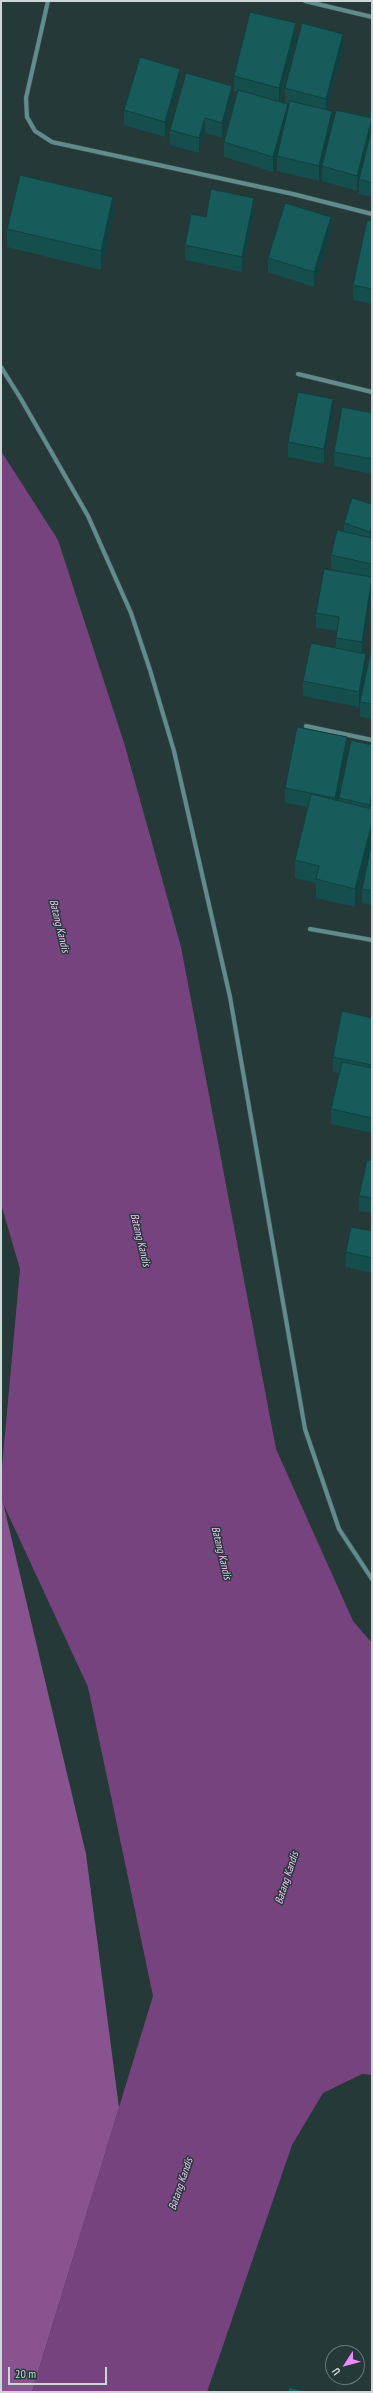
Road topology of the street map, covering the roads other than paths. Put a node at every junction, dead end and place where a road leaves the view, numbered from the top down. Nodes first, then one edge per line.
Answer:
1 (48, 1) edge
2 (305, 1) edge
3 (372, 17) edge
4 (372, 214) edge
5 (1, 367) edge
6 (298, 374) dead end
7 (372, 392) edge
8 (306, 726) dead end
9 (372, 740) edge
10 (310, 929) dead end
11 (372, 940) edge
12 (372, 1579) edge

1 - 4 street
2 - 3 street
5 - 12 street
6 - 7 street
8 - 9 street
10 - 11 street

